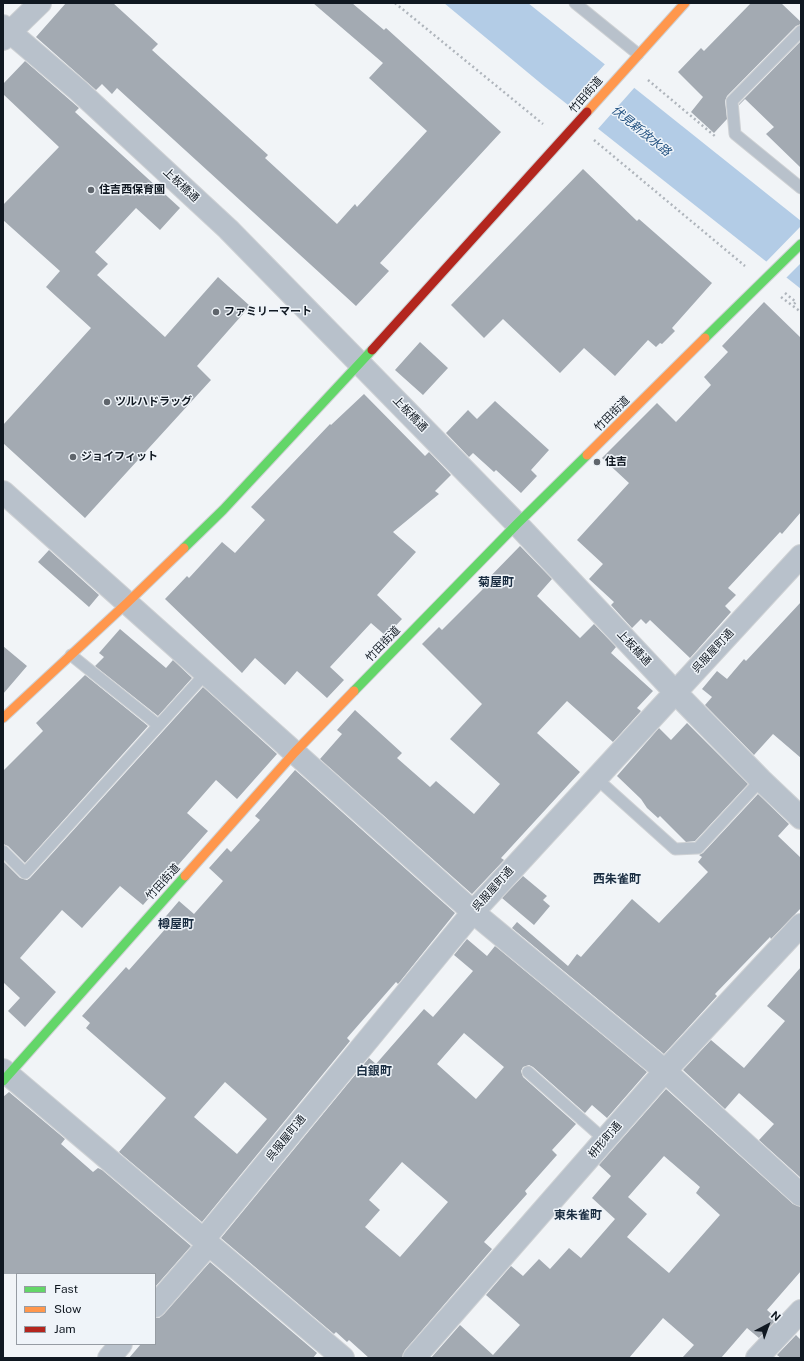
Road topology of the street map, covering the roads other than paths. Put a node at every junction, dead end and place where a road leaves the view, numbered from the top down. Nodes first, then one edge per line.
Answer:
1 (40, 3) edge
2 (575, 3) edge
3 (685, 3) edge
4 (801, 31) edge
5 (5, 32) edge
6 (638, 54) junction
7 (801, 188) edge
8 (801, 244) edge
9 (360, 364) junction
10 (3, 492) edge
11 (517, 524) junction
12 (801, 556) edge
13 (127, 603) junction
14 (71, 655) junction
15 (206, 673) junction
16 (675, 692) junction
17 (3, 717) edge
18 (158, 725) junction
19 (295, 752) junction
20 (596, 778) junction
21 (761, 780) junction
22 (801, 818) edge
23 (3, 851) edge
24 (473, 912) junction
25 (801, 925) edge
26 (665, 1071) junction
27 (528, 1072) dead end
28 (5, 1075) edge
29 (605, 1140) junction
30 (801, 1196) edge
31 (206, 1242) junction
32 (156, 1305) edge
33 (801, 1311) edge
34 (120, 1345) edge
35 (109, 1358) edge
36 (343, 1358) edge
37 (414, 1358) edge
38 (757, 1358) edge

1 - 5 street
2 - 6 lane
3 - 6 main road, 竹田街道
4 - 7 lane
5 - 9 street, 上板橋通
6 - 9 main road, 竹田街道
8 - 11 main road, 竹田街道
9 - 11 street, 上板橋通
9 - 13 main road, 竹田街道
10 - 13 street
11 - 16 street, 上板橋通
11 - 19 main road, 竹田街道
12 - 16 street, 呉服屋町通
13 - 14 main road, 竹田街道
13 - 15 street
14 - 17 main road, 竹田街道
14 - 18 lane
15 - 18 lane
15 - 19 street
16 - 20 street, 呉服屋町通
16 - 21 street, 上板橋通
18 - 23 lane
19 - 24 street
19 - 28 main road, 竹田街道
20 - 21 lane
20 - 24 street, 呉服屋町通
21 - 22 street, 上板橋通
24 - 26 street
24 - 31 street, 呉服屋町通
25 - 26 street, 枡形町通
26 - 29 street, 枡形町通
26 - 30 street
27 - 29 lane
28 - 31 street
29 - 37 street, 枡形町通
31 - 32 street, 呉服屋町通
31 - 36 street
33 - 38 street
34 - 35 street

